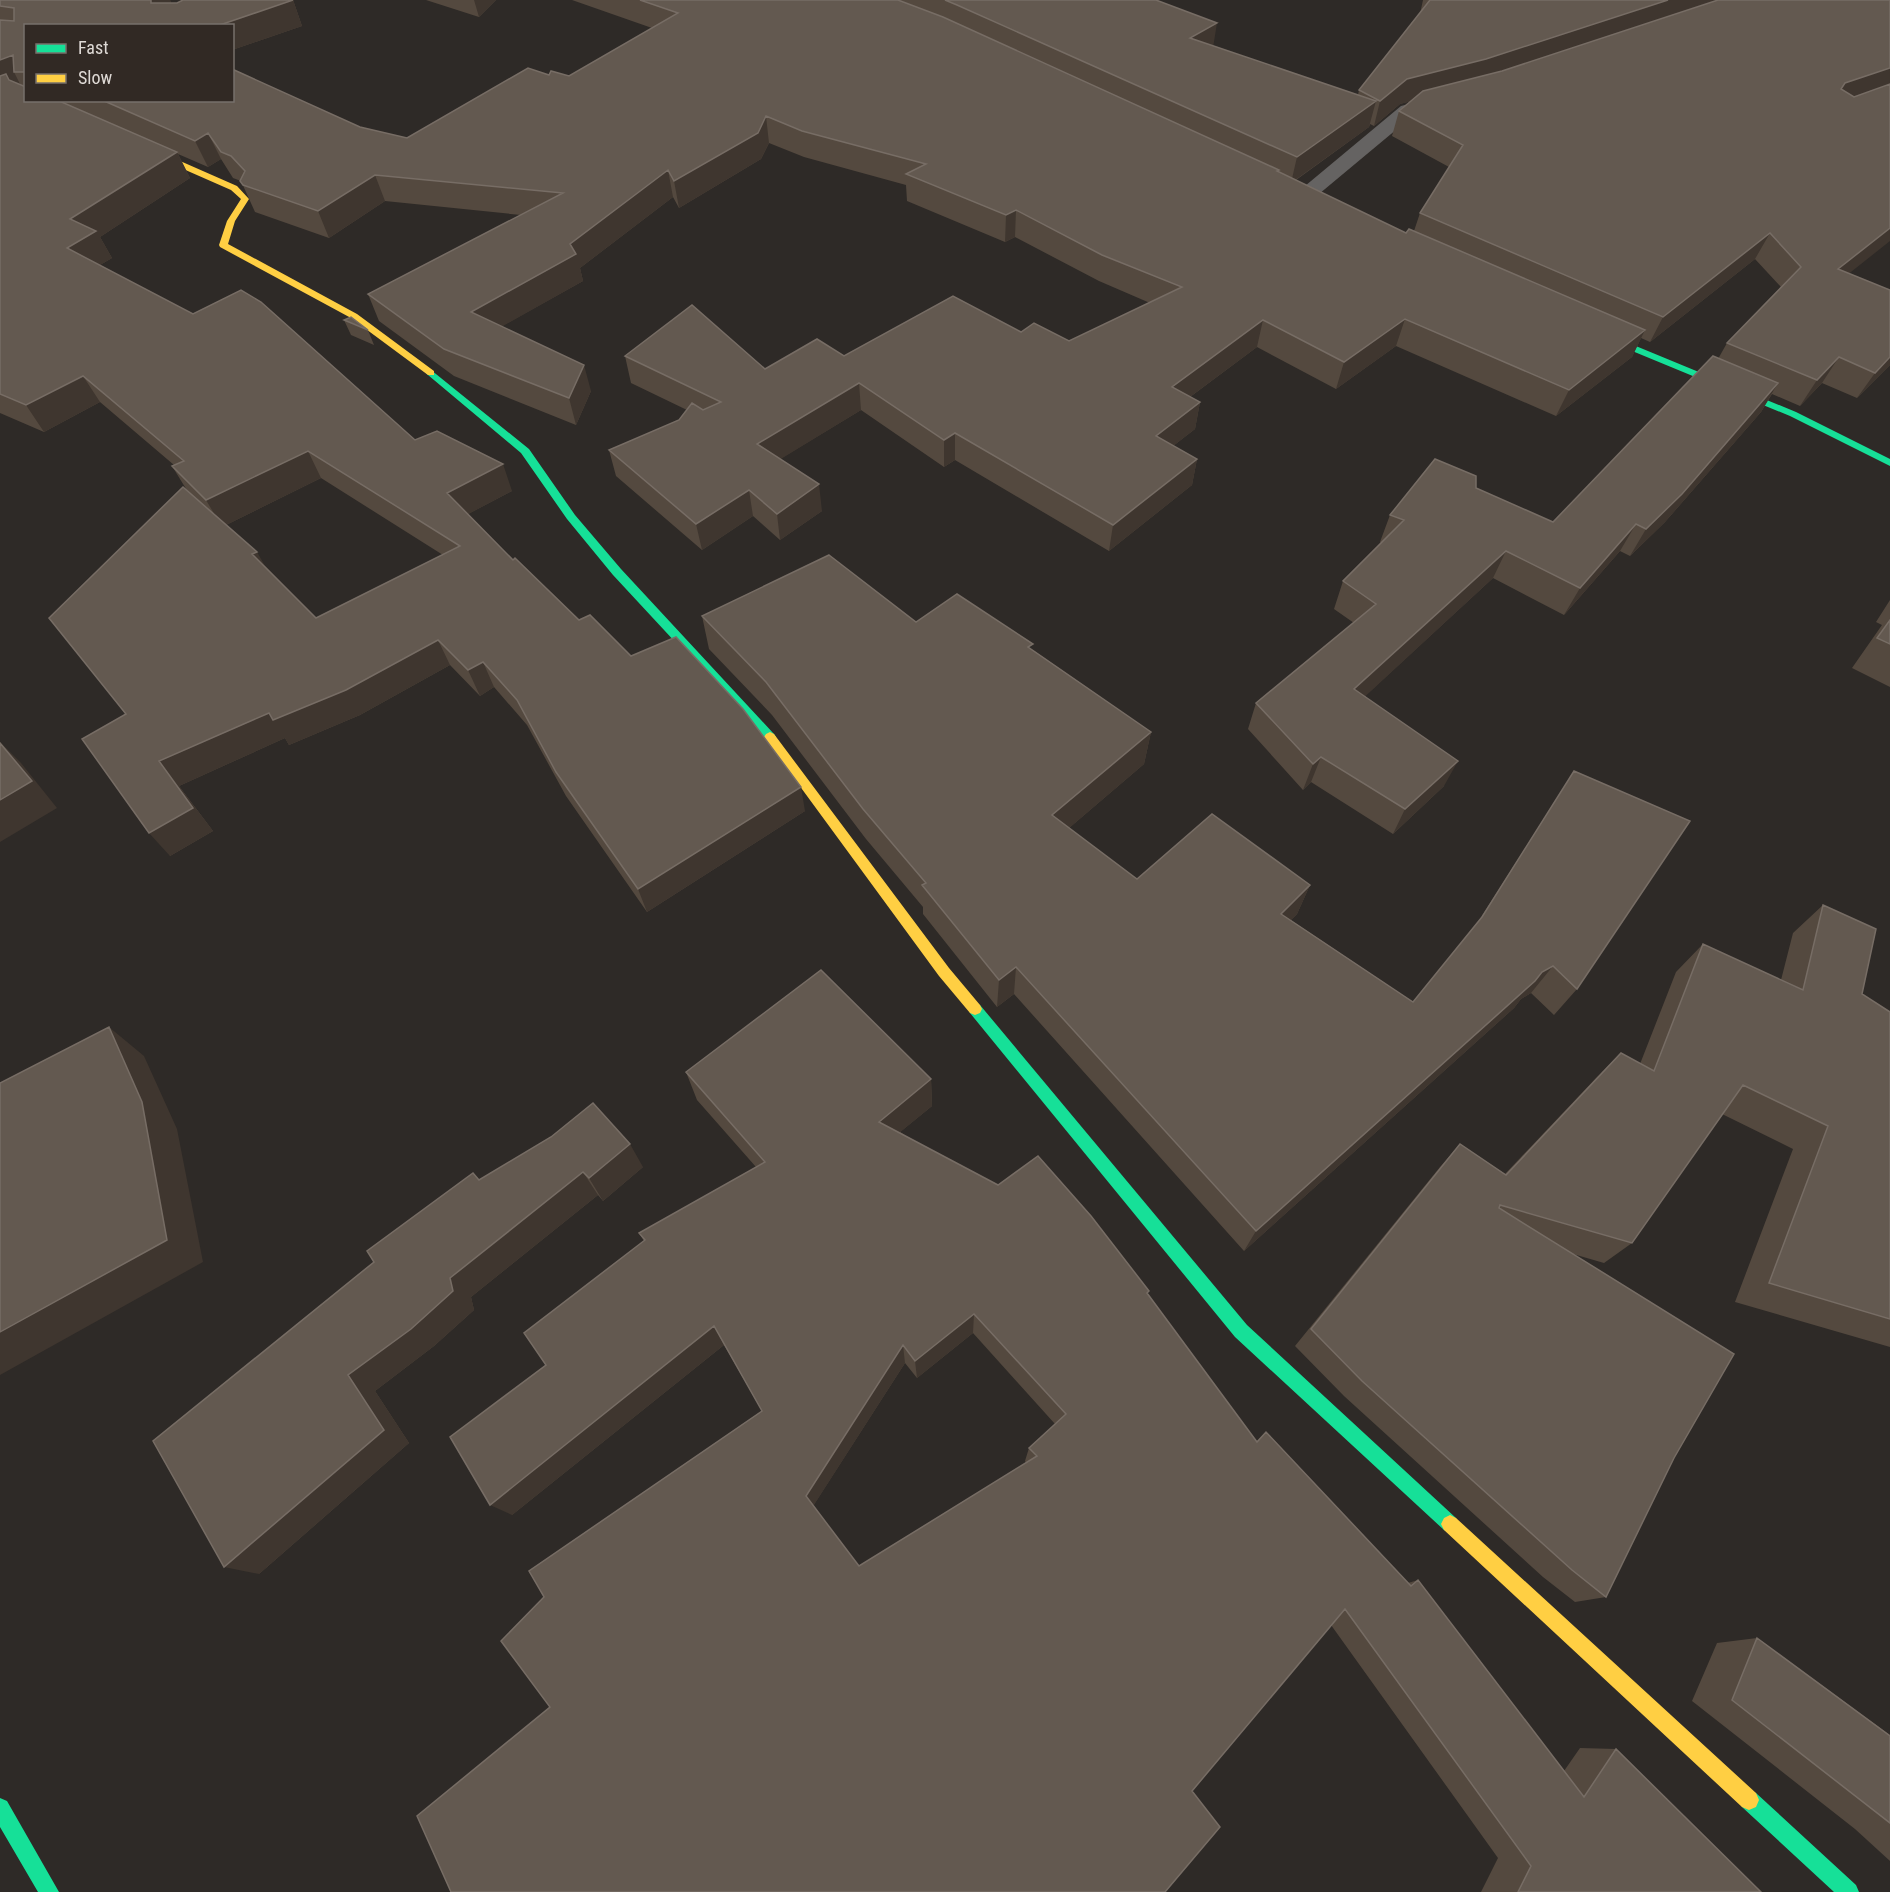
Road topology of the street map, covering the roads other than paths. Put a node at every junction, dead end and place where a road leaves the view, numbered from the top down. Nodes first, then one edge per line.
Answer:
1 (1452, 99) edge
2 (128, 142) edge
3 (1300, 200) edge
4 (1579, 325) edge
5 (1890, 463) edge
6 (0, 1808) edge
7 (49, 1892) edge
8 (1849, 1892) edge

1 - 3 street
2 - 8 street
4 - 5 street
6 - 7 street

